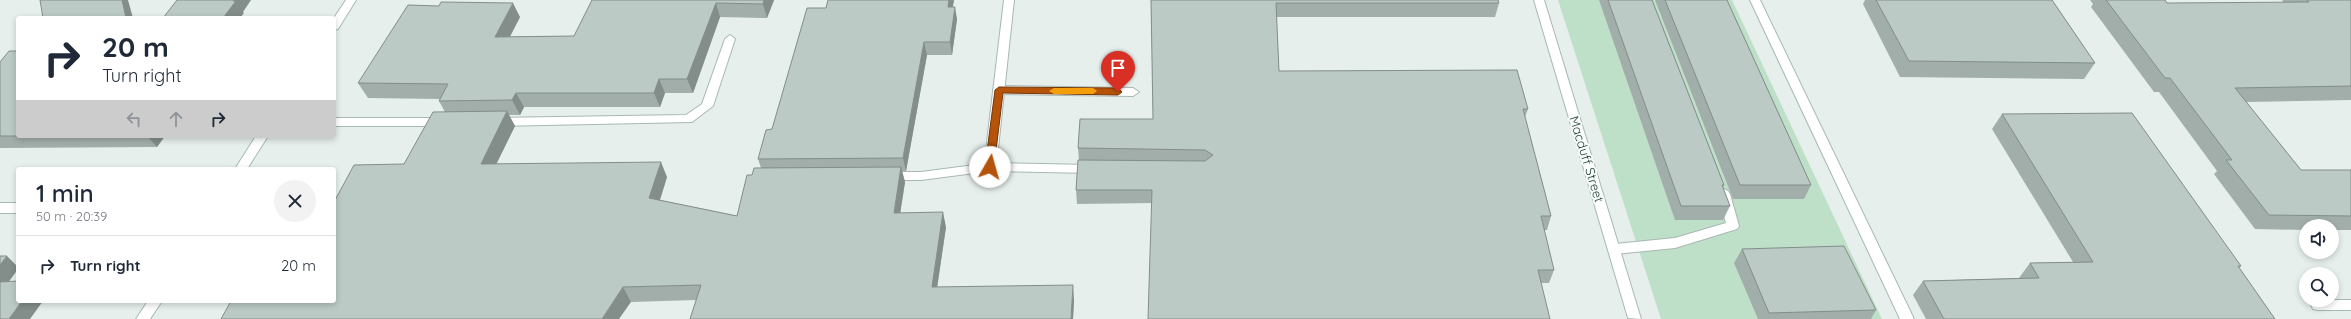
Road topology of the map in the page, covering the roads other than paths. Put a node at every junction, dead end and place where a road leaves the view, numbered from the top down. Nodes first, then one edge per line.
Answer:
1 (351, 0) edge
2 (1009, 0) edge
3 (1539, 0) edge
4 (1755, 0) edge
5 (336, 23) edge
6 (730, 39) dead end
7 (999, 90) junction
8 (1133, 92) dead end
9 (336, 122) edge
10 (452, 122) edge
11 (484, 122) edge
12 (261, 138) edge
13 (242, 167) edge
14 (990, 167) junction
15 (1107, 169) edge
16 (873, 176) edge
17 (1720, 183) edge
18 (0, 208) edge
19 (16, 208) edge
20 (1614, 249) junction
21 (154, 303) edge
22 (2339, 305) edge
23 (2351, 305) edge
24 (1635, 318) dead end
25 (143, 319) edge
26 (1907, 319) edge

1 - 5 street
2 - 7 street
3 - 20 street, Macduff Street
4 - 26 street
6 - 11 street
7 - 8 street
7 - 14 street
9 - 10 street
12 - 13 street
14 - 15 street
14 - 16 street
17 - 20 street
18 - 19 street
20 - 24 street, Macduff Street
21 - 25 street
22 - 23 street

